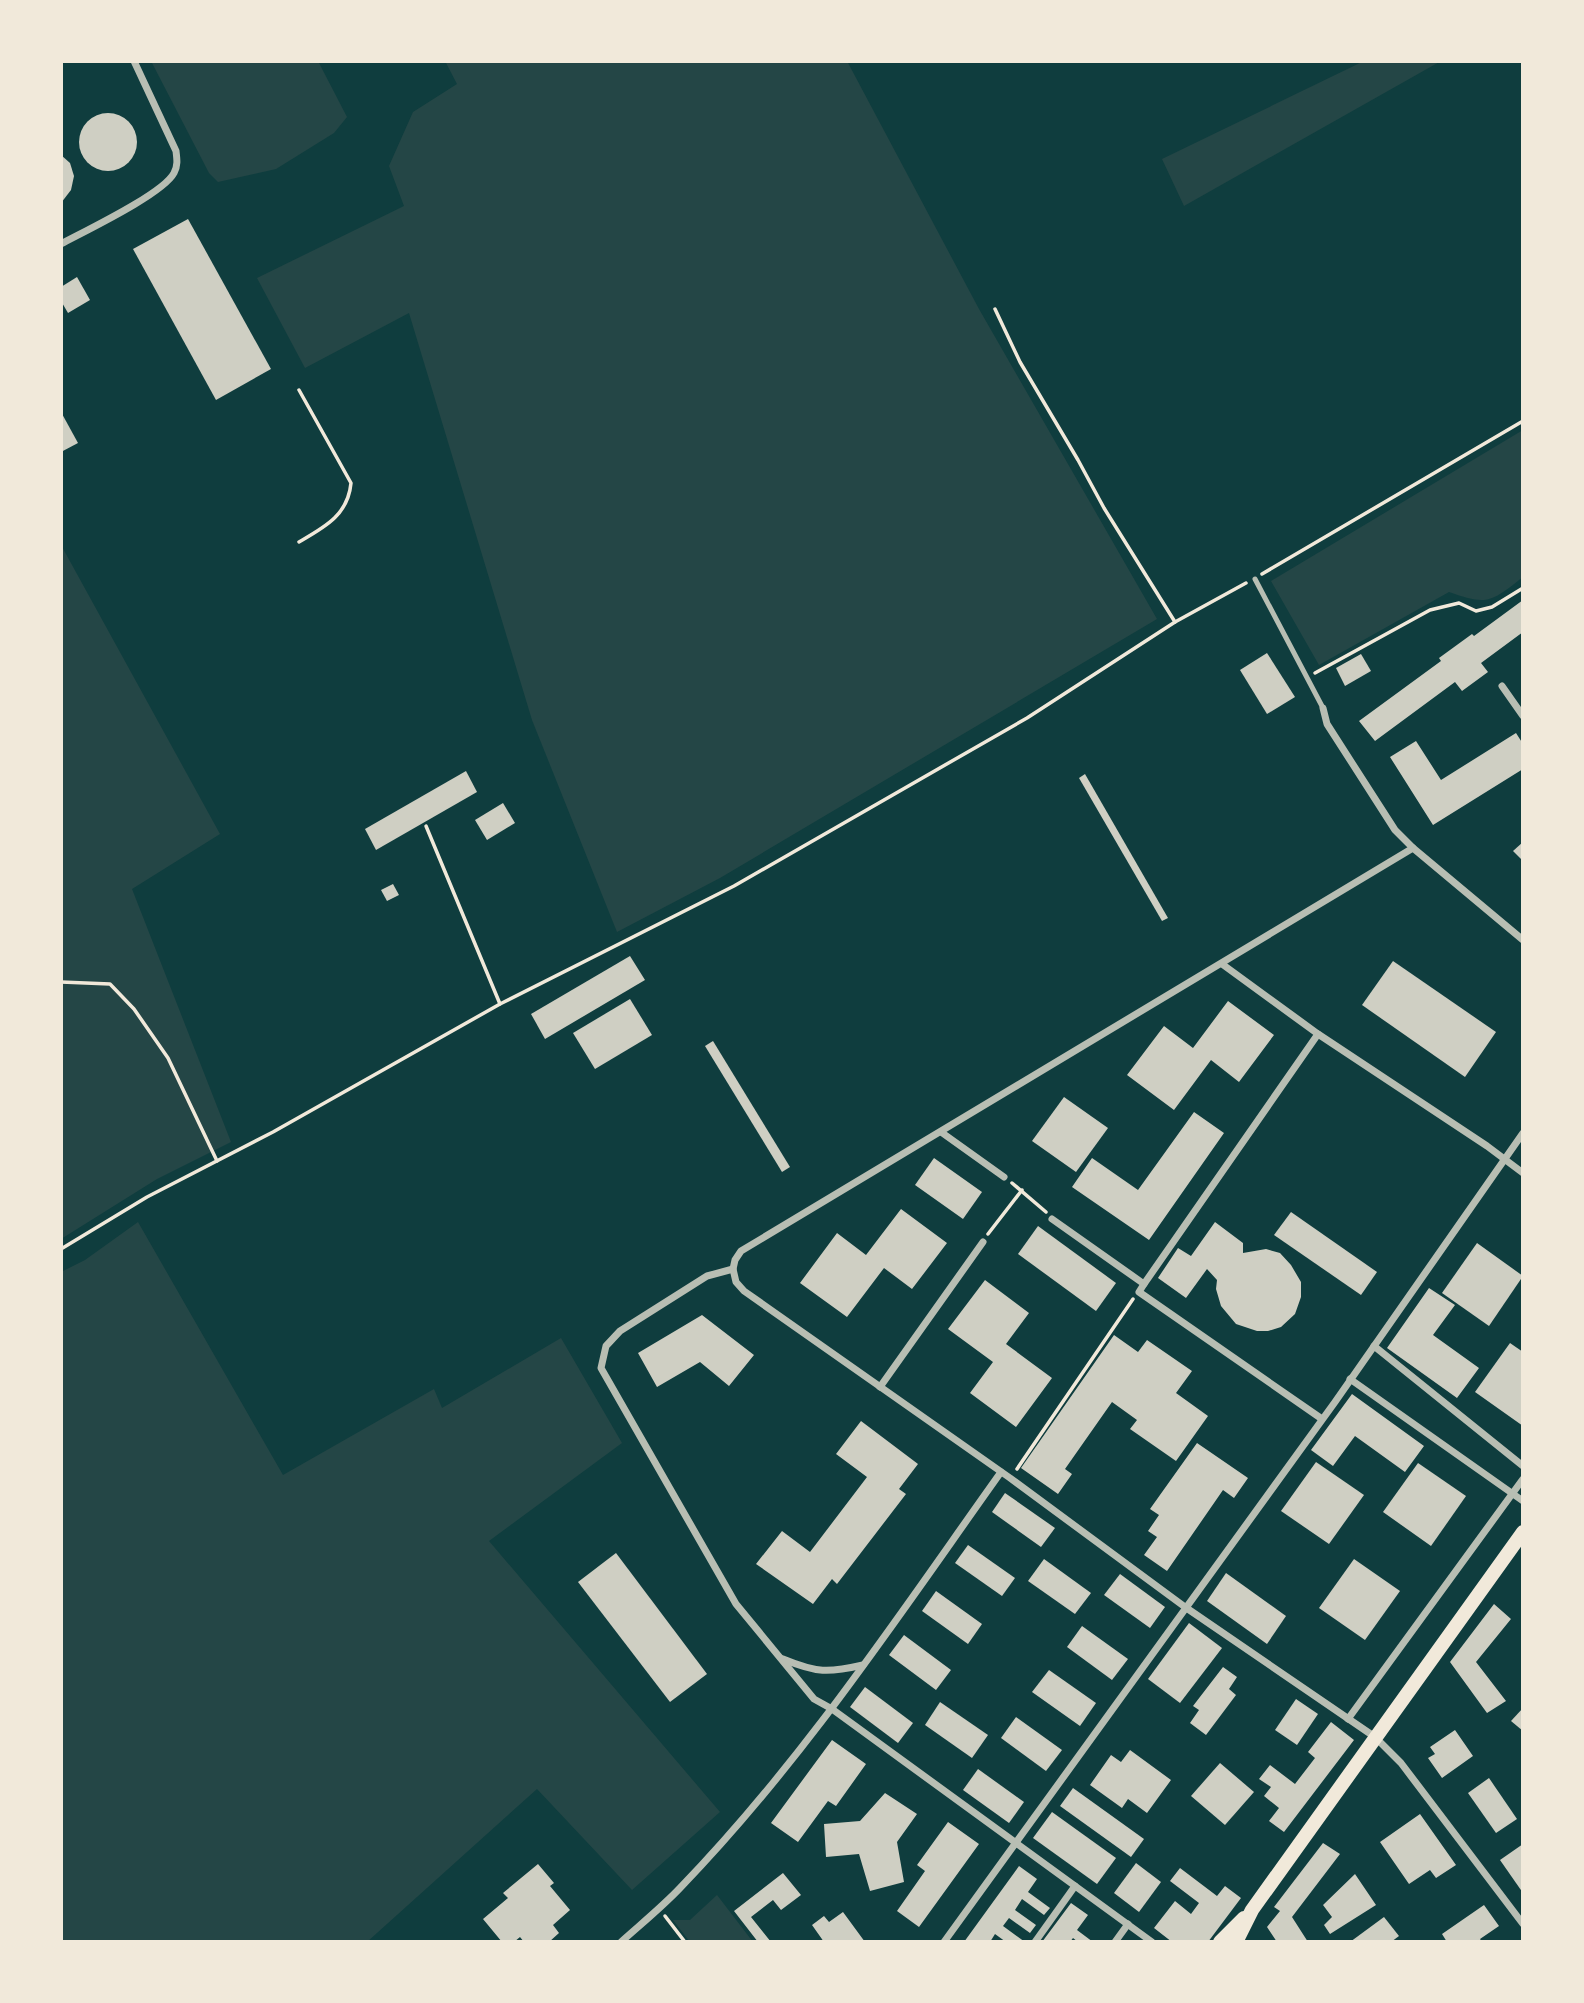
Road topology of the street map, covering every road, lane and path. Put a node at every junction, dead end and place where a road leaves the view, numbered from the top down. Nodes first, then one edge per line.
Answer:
1 (134, 61) edge
2 (61, 244) edge
3 (995, 309) dead end
4 (299, 390) dead end
5 (1523, 421) edge
6 (299, 542) dead end
7 (1255, 579) junction
8 (1523, 588) edge
9 (1175, 622) junction
10 (1307, 677) junction
11 (1502, 686) dead end
12 (1323, 708) joint
13 (1523, 716) edge
14 (426, 826) dead end
15 (1413, 848) junction
16 (1523, 940) edge
17 (1222, 964) junction
18 (61, 982) edge
19 (500, 1004) junction
20 (1318, 1034) junction
21 (941, 1132) junction
22 (1523, 1133) edge
23 (1505, 1160) junction
24 (217, 1161) junction
25 (1523, 1173) edge
26 (1004, 1177) joint
27 (1022, 1190) junction
28 (1052, 1219) joint
29 (983, 1241) joint
30 (61, 1249) edge
31 (733, 1269) junction
32 (1144, 1284) junction
33 (1139, 1292) junction
34 (1374, 1346) junction
35 (1350, 1379) junction
36 (880, 1387) junction
37 (1322, 1419) junction
38 (1523, 1466) edge
39 (1000, 1472) junction
40 (1010, 1478) junction
41 (1523, 1479) edge
42 (1513, 1493) junction
43 (1523, 1501) edge
44 (1523, 1532) edge
45 (1185, 1607) junction
46 (781, 1658) junction
47 (864, 1665) junction
48 (832, 1709) junction
49 (1348, 1719) junction
50 (1375, 1737) junction
51 (1016, 1843) junction
52 (1075, 1886) junction
53 (659, 1908) junction
54 (1252, 1910) junction
55 (1128, 1924) junction
56 (1523, 1924) edge
57 (621, 1942) edge
58 (685, 1942) edge
59 (944, 1942) edge
60 (1035, 1942) edge
61 (1115, 1942) edge
62 (1152, 1942) edge
63 (1220, 1942) edge
64 (1236, 1942) edge

1 - 2 street
3 - 9 path
4 - 6 path
5 - 7 path
7 - 9 path
7 - 10 lane
8 - 10 path
9 - 19 path
10 - 12 lane
11 - 13 street
12 - 15 street
14 - 19 path
15 - 16 street
15 - 17 street
17 - 20 street
17 - 21 street
18 - 24 path
19 - 24 path
20 - 23 street
20 - 32 street
21 - 26 street
21 - 31 street
22 - 23 street
23 - 25 street
23 - 34 street
24 - 30 path
26 - 27 path
27 - 28 path
27 - 29 path
28 - 32 street
29 - 36 street
31 - 36 street
31 - 46 street
32 - 33 street
33 - 37 street
33 - 40 path
34 - 35 street
34 - 38 street
35 - 37 street
35 - 42 street
36 - 39 street
37 - 45 street
39 - 40 street
39 - 47 street
40 - 45 street
41 - 42 street
42 - 43 street
42 - 49 street
44 - 50 main road
45 - 49 street
45 - 51 street
46 - 47 street
46 - 48 street
47 - 48 street
48 - 51 street
48 - 53 street
49 - 50 street
50 - 54 main road
50 - 56 street
51 - 52 street
51 - 59 street
52 - 55 street
52 - 60 street
53 - 57 street
53 - 58 path
54 - 63 main road
54 - 64 main road
55 - 61 street
55 - 62 street

